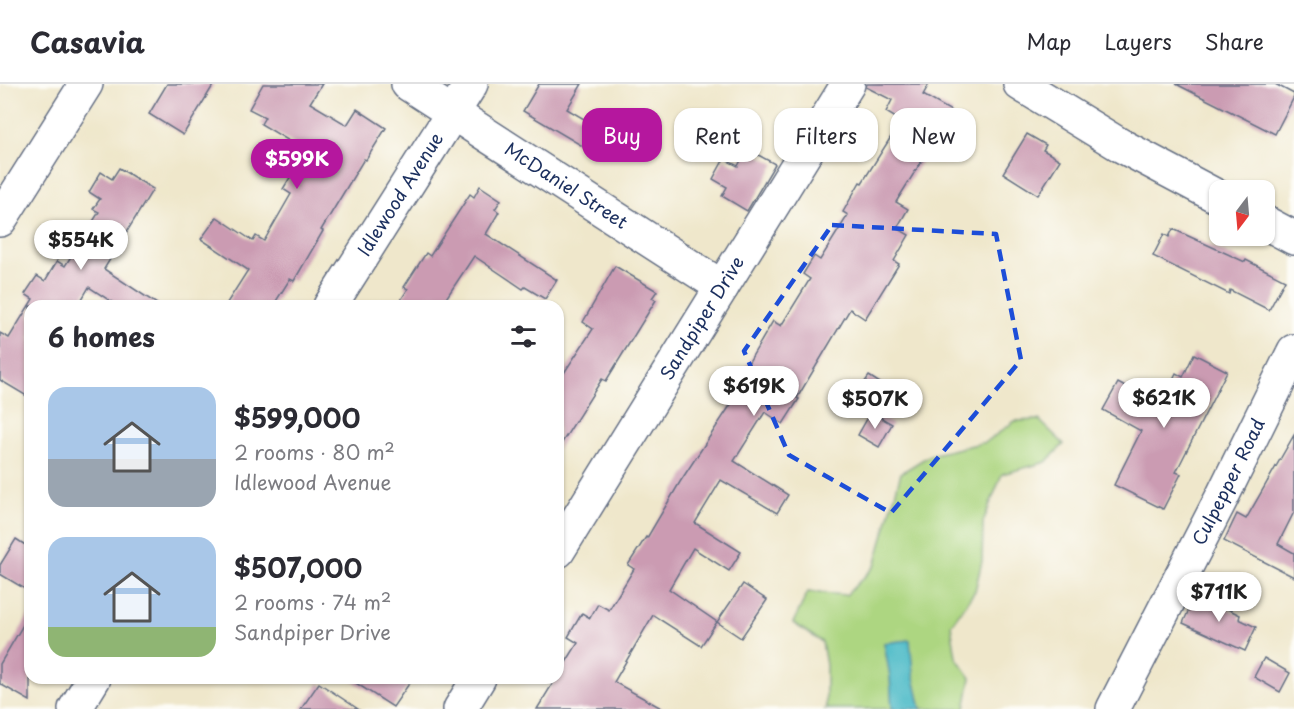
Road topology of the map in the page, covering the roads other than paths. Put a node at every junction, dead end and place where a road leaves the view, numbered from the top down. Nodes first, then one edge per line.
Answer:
1 (86, 84) edge
2 (408, 84) edge
3 (471, 84) edge
4 (848, 84) edge
5 (1020, 84) edge
6 (453, 112) junction
7 (1209, 192) edge
8 (0, 220) edge
9 (1275, 228) edge
10 (1294, 238) edge
11 (722, 287) junction
12 (334, 300) edge
13 (1294, 351) edge
14 (564, 541) edge
15 (90, 684) edge
16 (475, 684) edge
17 (75, 709) edge
18 (460, 709) edge
19 (1113, 709) edge

1 - 8 street
2 - 6 street, McDaniel Street
3 - 6 street, Idlewood Avenue
4 - 11 street, Sandpiper Drive
5 - 7 street
6 - 11 street, McDaniel Street
6 - 12 street, Idlewood Avenue
9 - 10 street
11 - 14 street, Sandpiper Drive
13 - 19 street, Culpepper Road
15 - 17 street
16 - 18 street

